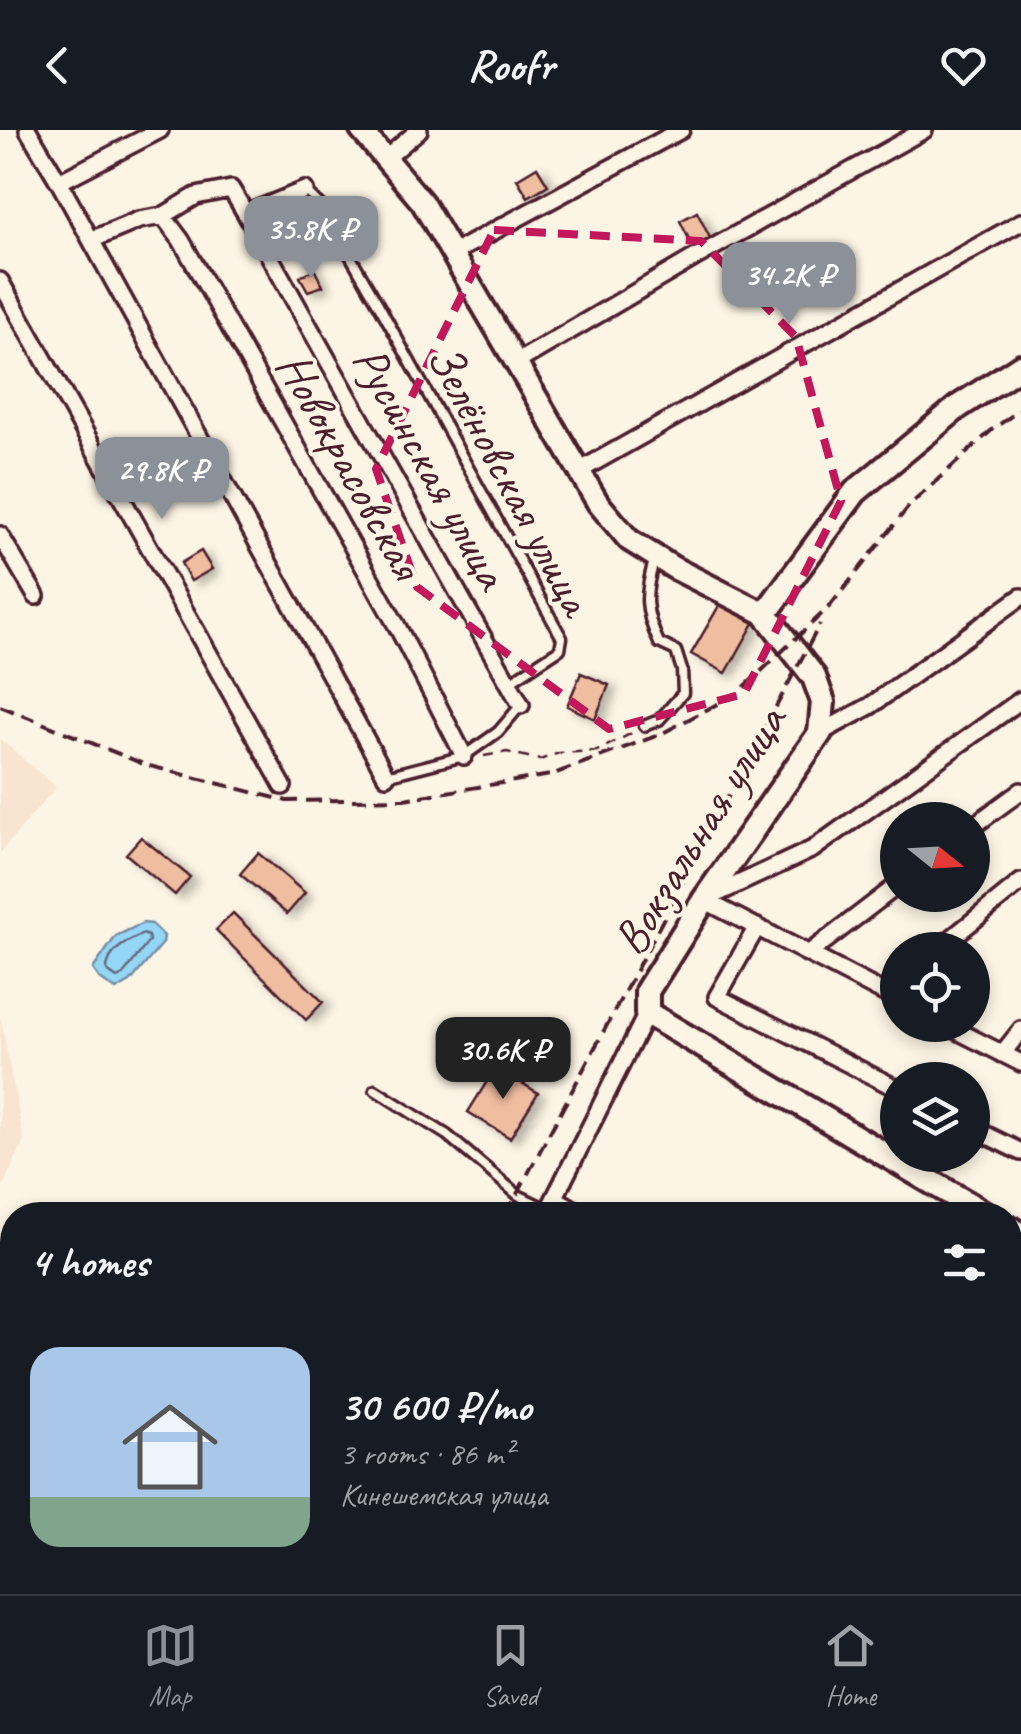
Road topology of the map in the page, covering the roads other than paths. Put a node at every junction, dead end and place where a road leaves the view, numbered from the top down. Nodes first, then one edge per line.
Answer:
1 (28, 130) edge
2 (160, 130) edge
3 (360, 130) edge
4 (418, 130) edge
5 (681, 130) edge
6 (924, 130) edge
7 (384, 160) junction
8 (59, 182) junction
9 (304, 190) joint
10 (246, 214) junction
11 (163, 216) junction
12 (1021, 222) edge
13 (92, 240) junction
14 (452, 254) junction
15 (0, 282) edge
16 (516, 362) junction
17 (1021, 366) edge
18 (580, 470) junction
19 (0, 535) edge
20 (656, 556) junction
21 (36, 596) dead end
22 (1021, 597) edge
23 (765, 614) junction
24 (508, 683) junction
25 (1021, 700) edge
26 (520, 705) joint
27 (644, 726) road end
28 (820, 733) junction
29 (464, 756) junction
30 (386, 776) joint
31 (282, 786) dead end
32 (1021, 791) edge
33 (990, 814) edge
34 (1021, 882) edge
35 (880, 899) edge
36 (704, 900) junction
37 (757, 927) junction
38 (959, 932) edge
39 (808, 954) junction
40 (880, 991) edge
41 (648, 1013) junction
42 (1021, 1030) edge
43 (979, 1042) edge
44 (1002, 1054) junction
45 (1021, 1063) edge
46 (880, 1080) edge
47 (375, 1090) dead end
48 (990, 1137) edge
49 (1021, 1152) edge
50 (535, 1202) edge
51 (553, 1202) edge
52 (966, 1202) edge

1 - 8 street
2 - 8 street
3 - 7 street
4 - 7 street
5 - 14 street
6 - 16 street
7 - 14 street
8 - 13 street
9 - 10 street
9 - 24 lane, Зелёновская улица
10 - 11 street
10 - 24 street, Русинская улица
11 - 13 street
11 - 29 street, Новокрасовская
12 - 18 street
13 - 30 street
14 - 16 street
15 - 31 street
16 - 18 street
17 - 23 main road
18 - 20 street
19 - 21 street
20 - 23 street
20 - 27 lane
22 - 28 street
23 - 28 main road, Вокзальная улица
24 - 26 street, Русинская улица
25 - 36 street
26 - 29 lane
28 - 36 main road, Вокзальная улица
29 - 30 lane
32 - 33 street
34 - 38 street
35 - 39 street
36 - 37 street
36 - 41 main road, Вокзальная улица
37 - 39 street
37 - 46 street
39 - 40 street
41 - 51 street
41 - 52 main road, Вокзальная улица
42 - 44 street
43 - 44 street
44 - 45 street
47 - 50 lane
48 - 49 street

